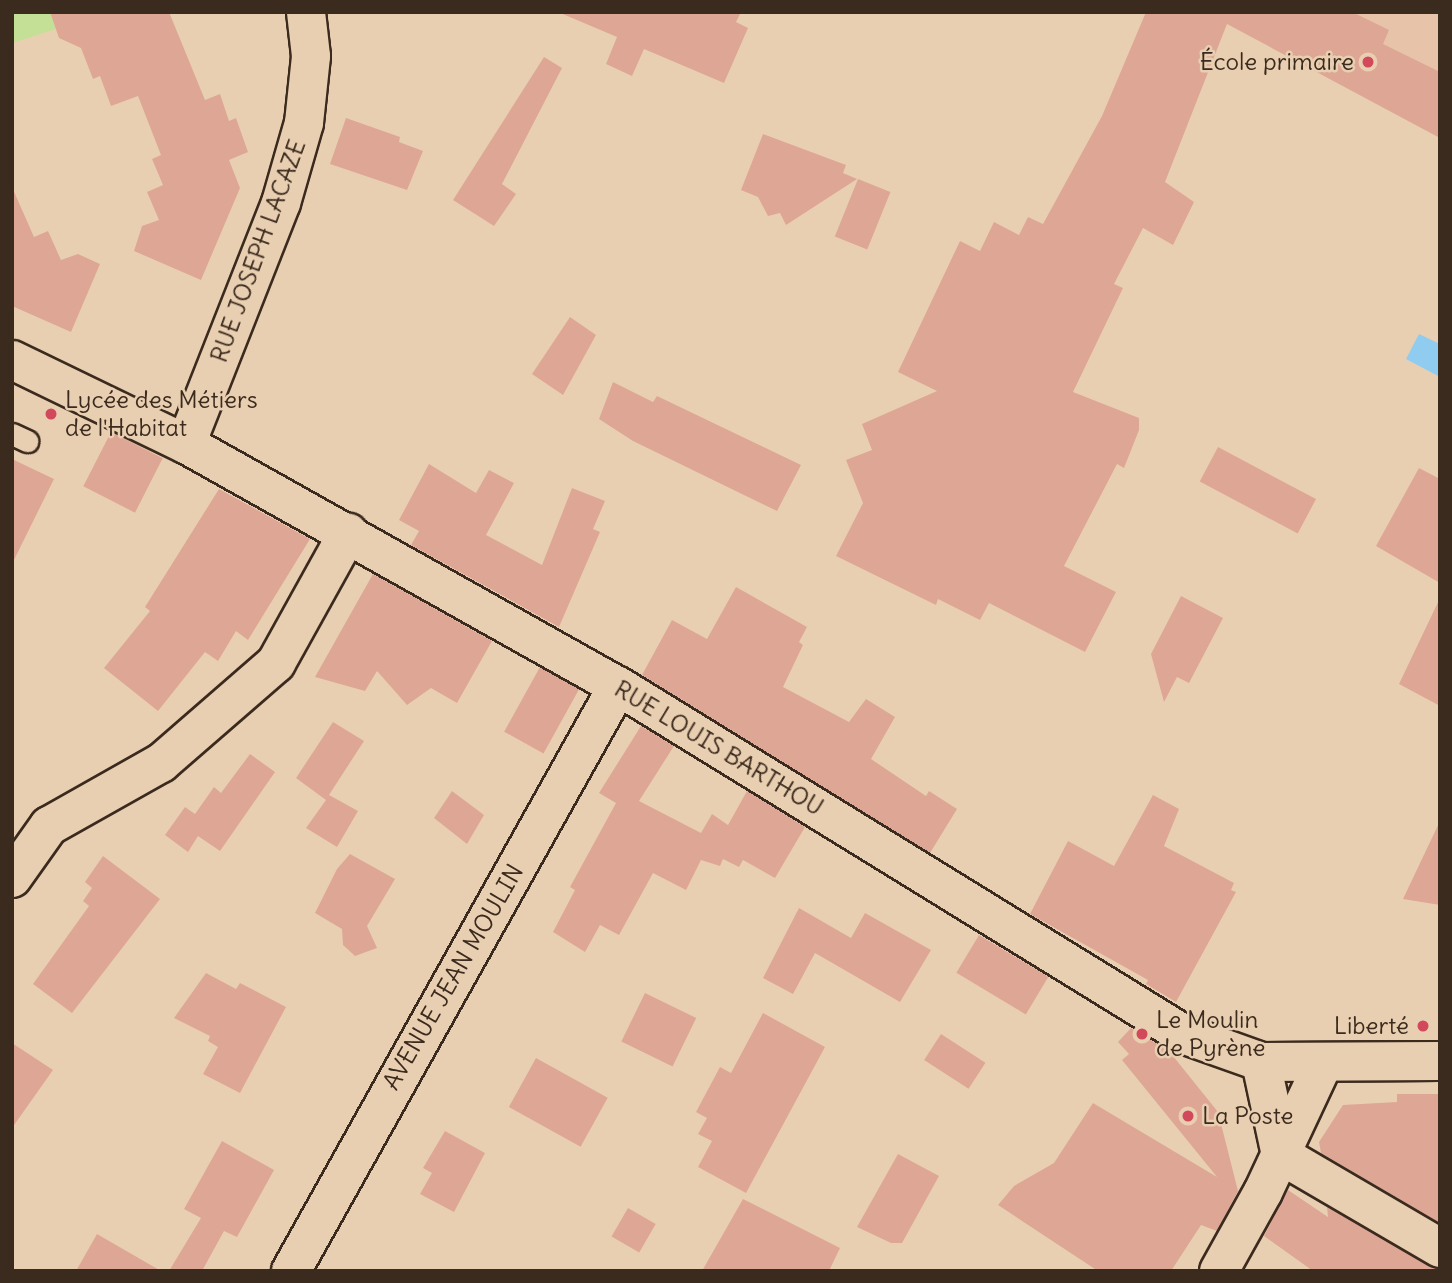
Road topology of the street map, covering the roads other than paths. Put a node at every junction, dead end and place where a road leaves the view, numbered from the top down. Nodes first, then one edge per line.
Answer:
1 (306, 12) edge
2 (12, 360) edge
3 (186, 444) junction
4 (348, 534) junction
5 (618, 686) junction
6 (12, 878) edge
7 (1440, 1061) edge
8 (1261, 1062) junction
9 (1323, 1064) junction
10 (1281, 1155) junction
11 (1440, 1248) edge
12 (291, 1271) edge
13 (1219, 1271) edge

1 - 3 street, RUE JOSEPH LACAZE
2 - 3 street, RUE LOUIS BARTHOU
3 - 4 street, RUE LOUIS BARTHOU
4 - 5 street, RUE LOUIS BARTHOU
4 - 6 street
5 - 8 street, RUE LOUIS BARTHOU
5 - 12 street, AVENUE JEAN MOULIN
7 - 9 street, RUE LOUIS BARTHOU
8 - 9 street, RUE LOUIS BARTHOU
8 - 10 street
9 - 10 street
10 - 11 street
10 - 13 street

